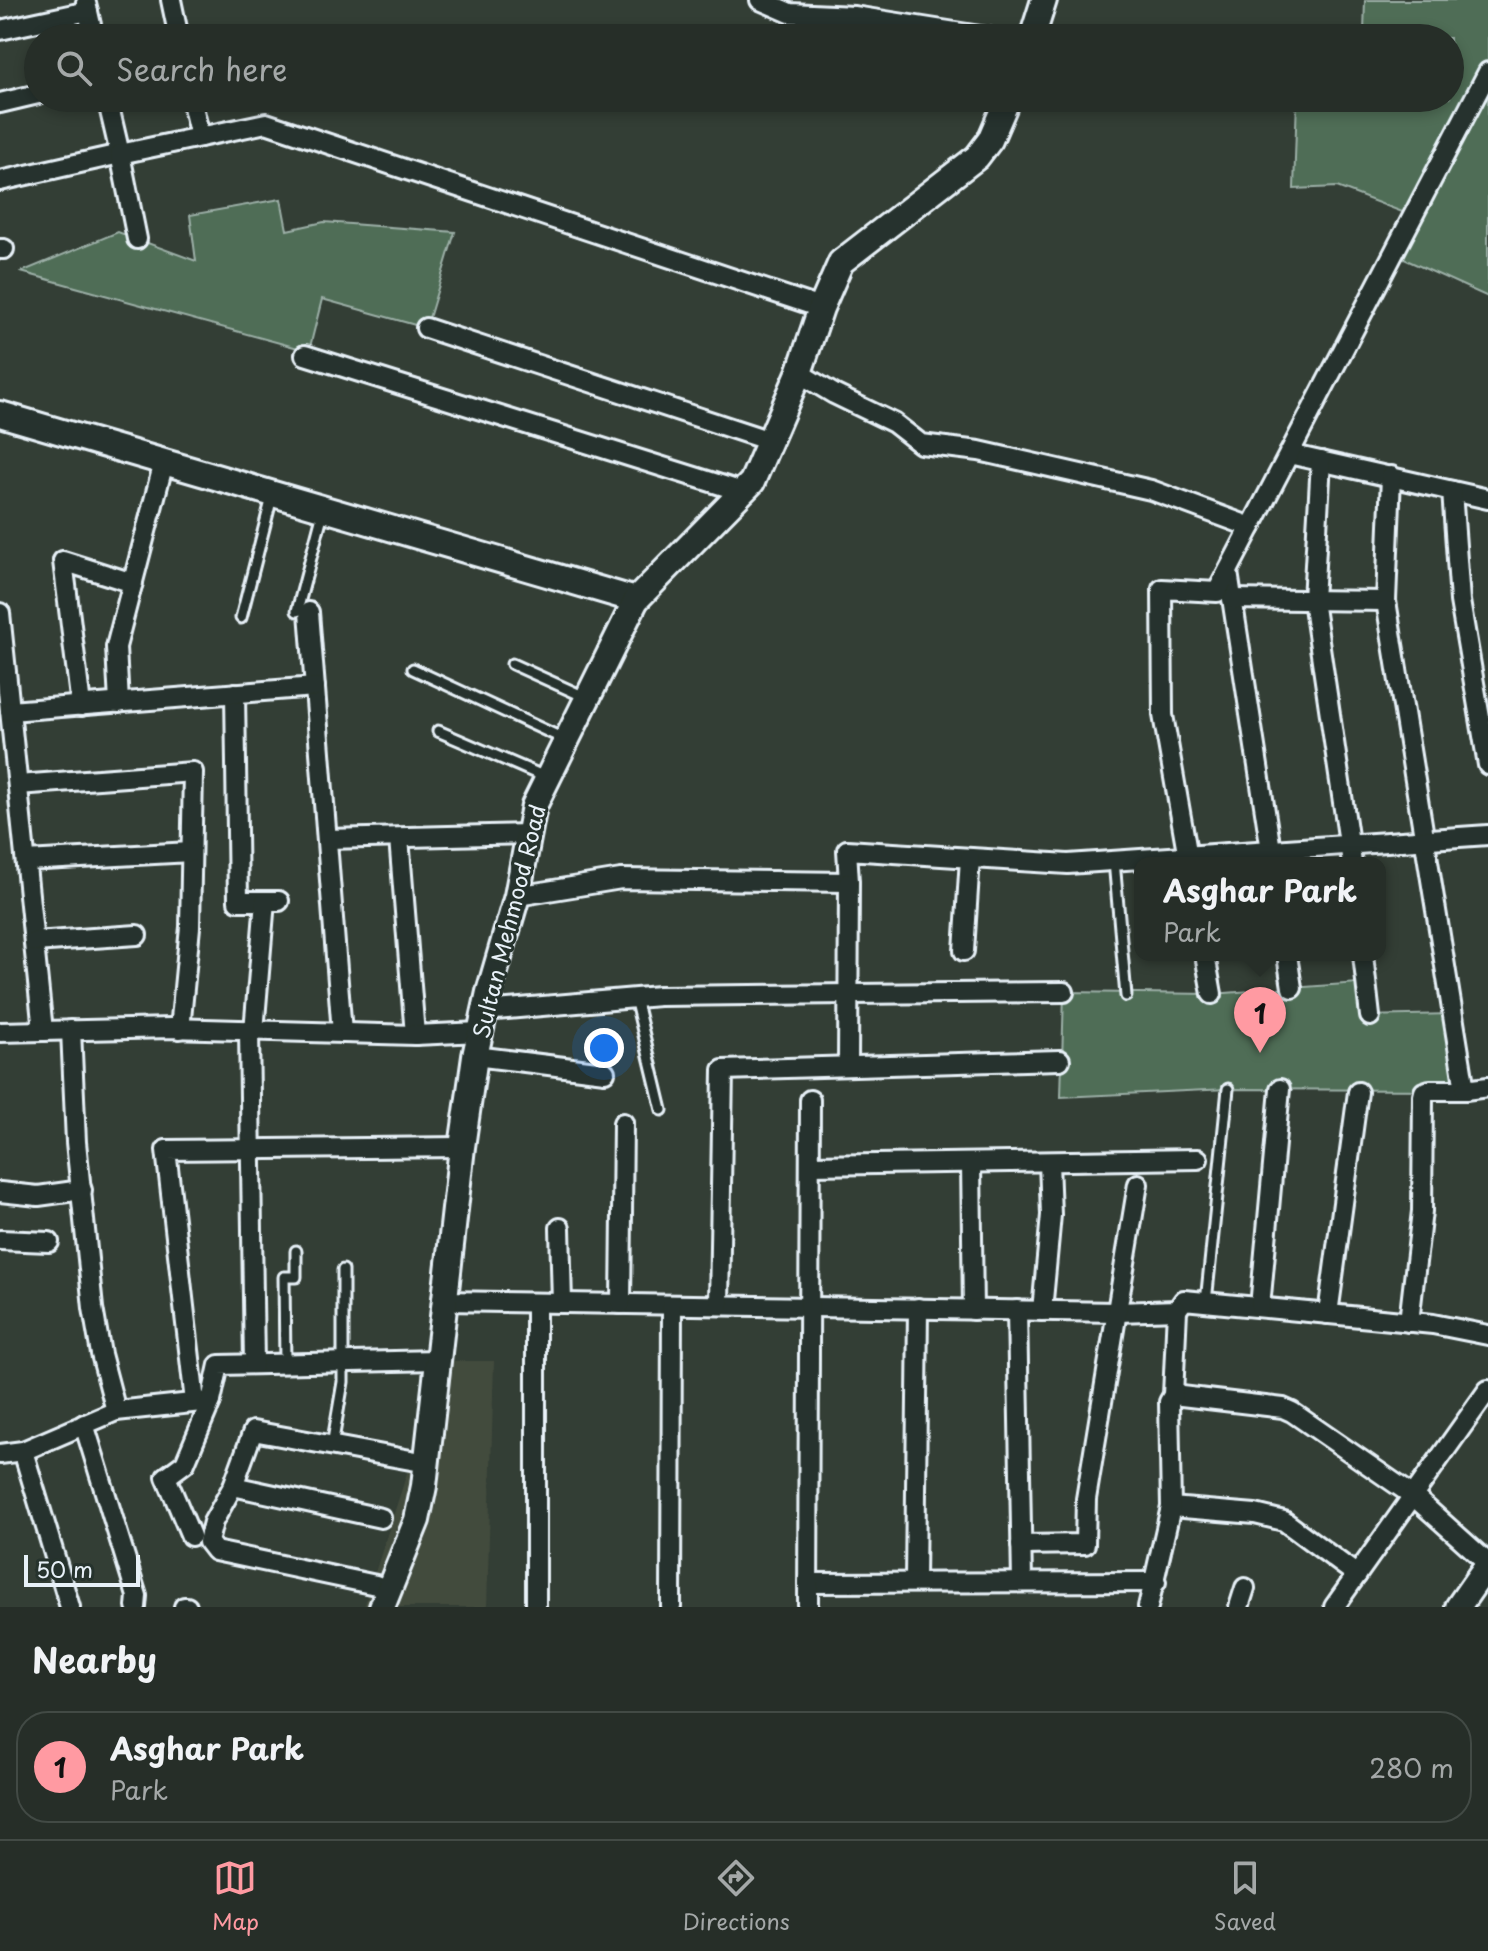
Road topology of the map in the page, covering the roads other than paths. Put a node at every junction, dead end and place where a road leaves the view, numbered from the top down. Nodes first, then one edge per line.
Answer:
1 (171, 0) edge
2 (760, 0) edge
3 (1044, 0) edge
4 (87, 6) edge
5 (176, 24) edge
6 (905, 24) edge
7 (1036, 24) edge
8 (0, 30) edge
9 (1488, 72) edge
10 (24, 97) edge
11 (0, 103) edge
12 (110, 112) edge
13 (194, 112) edge
14 (1002, 112) edge
15 (200, 137) junction
16 (120, 154) junction
17 (0, 181) edge
18 (137, 239) dead end
19 (821, 308) junction
20 (426, 328) dead end
21 (305, 355) dead end
22 (799, 373) junction
23 (0, 414) edge
24 (770, 441) junction
25 (1289, 454) junction
26 (1321, 461) junction
27 (164, 462) junction
28 (1391, 476) junction
29 (1452, 491) junction
30 (743, 492) junction
31 (273, 494) junction
32 (1488, 499) edge
33 (324, 509) junction
34 (1251, 527) junction
35 (1228, 572) junction
36 (133, 583) junction
37 (1232, 599) junction
38 (636, 600) junction
39 (1313, 600) junction
40 (1386, 601) junction
41 (303, 611) joint
42 (0, 613) edge
43 (241, 618) dead end
44 (512, 664) dead end
45 (413, 669) dead end
46 (315, 687) junction
47 (235, 693) junction
48 (587, 698) junction
49 (119, 703) junction
50 (81, 706) junction
51 (10, 711) junction
52 (438, 731) dead end
53 (566, 740) junction
54 (1488, 765) edge
55 (547, 778) junction
56 (18, 785) junction
57 (528, 834) junction
58 (1488, 835) edge
59 (399, 838) junction
60 (327, 839) junction
61 (1424, 839) junction
62 (191, 852) junction
63 (1351, 854) edge
64 (1272, 856) edge
65 (1188, 857) edge
66 (1244, 857) edge
67 (970, 858) junction
68 (1134, 860) edge
69 (26, 861) junction
70 (1114, 861) junction
71 (849, 882) junction
72 (517, 896) junction
73 (137, 935) dead end
74 (34, 942) junction
75 (964, 951) dead end
76 (1206, 961) edge
77 (1288, 961) edge
78 (1364, 961) edge
79 (1292, 988) dead end
80 (1064, 992) dead end
81 (849, 994) junction
82 (1212, 994) dead end
83 (1126, 996) dead end
84 (635, 998) junction
85 (1370, 1016) dead end
86 (180, 1029) junction
87 (71, 1030) junction
88 (43, 1031) junction
89 (252, 1031) junction
90 (0, 1032) edge
91 (342, 1033) junction
92 (480, 1033) junction
93 (415, 1035) junction
94 (1060, 1060) dead end
95 (848, 1066) junction
96 (605, 1072) dead end
97 (1488, 1087) edge
98 (1228, 1089) dead end
99 (1280, 1089) dead end
100 (1465, 1090) junction
101 (1358, 1092) dead end
102 (810, 1100) dead end
103 (662, 1110) dead end
104 (623, 1123) dead end
105 (462, 1147) junction
106 (251, 1150) junction
107 (1198, 1159) dead end
108 (1049, 1162) junction
109 (971, 1163) junction
110 (810, 1165) junction
111 (1138, 1184) dead end
112 (82, 1190) junction
113 (0, 1192) edge
114 (560, 1228) dead end
115 (0, 1240) edge
116 (49, 1242) dead end
117 (296, 1251) dead end
118 (343, 1270) dead end
119 (445, 1301) junction
120 (1206, 1302) junction
121 (536, 1303) junction
122 (562, 1303) junction
123 (621, 1304) junction
124 (672, 1305) junction
125 (719, 1305) junction
126 (808, 1307) junction
127 (1260, 1307) junction
128 (918, 1308) junction
129 (973, 1310) junction
130 (1017, 1310) junction
131 (1177, 1310) junction
132 (1042, 1311) junction
133 (1118, 1312) junction
134 (1328, 1314) junction
135 (1409, 1322) junction
136 (1488, 1323) edge
137 (1488, 1334) edge
138 (437, 1360) junction
139 (343, 1362) junction
140 (254, 1364) junction
141 (285, 1364) junction
142 (1488, 1390) edge
143 (1173, 1395) junction
144 (203, 1401) junction
145 (116, 1411) junction
146 (84, 1424) junction
147 (332, 1446) junction
148 (23, 1451) junction
149 (0, 1454) edge
150 (427, 1463) junction
151 (233, 1486) junction
152 (1412, 1495) junction
153 (1171, 1507) junction
154 (381, 1518) dead end
155 (191, 1536) dead end
156 (1021, 1545) junction
157 (1488, 1563) edge
158 (1357, 1575) junction
159 (915, 1582) junction
160 (1022, 1582) junction
161 (1156, 1582) junction
162 (808, 1583) junction
163 (1245, 1588) dead end
164 (379, 1596) edge
165 (70, 1607) edge
166 (136, 1607) edge
167 (536, 1607) edge
168 (671, 1607) edge
169 (808, 1607) edge
170 (1148, 1607) edge
171 (1239, 1607) edge
172 (1334, 1607) edge
173 (1458, 1607) edge

1 - 5 street
2 - 6 street
3 - 7 street
4 - 8 street
9 - 25 street
10 - 11 street
12 - 16 street
13 - 15 street
14 - 19 street, Sultan Mehmood Road
15 - 16 street
15 - 19 street
16 - 17 street
16 - 18 street
19 - 22 street, Sultan Mehmood Road
20 - 24 street
21 - 30 street
22 - 24 street, Sultan Mehmood Road
22 - 34 street
23 - 27 street
24 - 30 street, Sultan Mehmood Road
25 - 26 street
25 - 34 street
26 - 28 street
26 - 39 street
27 - 31 street
27 - 36 street
28 - 29 street
28 - 40 street
29 - 32 street
29 - 54 street
30 - 38 street, Sultan Mehmood Road
31 - 33 street
31 - 43 lane
33 - 38 street
33 - 41 lane
34 - 35 street
35 - 37 street
35 - 65 street
36 - 49 street
36 - 50 street
37 - 39 street
37 - 64 street
38 - 48 street, Sultan Mehmood Road
39 - 40 street
39 - 63 street
40 - 61 street
41 - 46 street
42 - 51 street
44 - 48 lane
45 - 53 lane
46 - 47 street
46 - 60 street
47 - 49 street
47 - 89 street
48 - 53 street, Sultan Mehmood Road
49 - 50 street
50 - 51 street
51 - 56 street
52 - 55 lane
53 - 55 street, Sultan Mehmood Road
55 - 57 street, Sultan Mehmood Road
56 - 62 street
56 - 69 street
57 - 59 street
57 - 72 street, Sultan Mehmood Road
58 - 61 street
59 - 60 street
59 - 93 street
60 - 91 street
61 - 63 street
61 - 100 street
62 - 69 street
62 - 86 street
63 - 64 street
64 - 66 street
67 - 70 street
67 - 71 street
67 - 75 street
68 - 70 street
69 - 74 street
70 - 83 lane
71 - 72 street
71 - 81 street
72 - 92 street, Sultan Mehmood Road
73 - 74 street
74 - 88 street
76 - 82 street
77 - 79 street
78 - 85 street
80 - 81 street
81 - 84 street
81 - 95 street
84 - 92 street
84 - 103 lane
86 - 87 street
86 - 89 street
87 - 88 street
87 - 112 street
88 - 90 street
89 - 91 street
89 - 106 street
91 - 93 street
92 - 93 street
92 - 96 street
92 - 105 street, Sultan Mehmood Road
94 - 95 street
95 - 125 street
97 - 100 street
98 - 120 lane
99 - 127 street
100 - 135 street
101 - 134 street
102 - 110 street
104 - 123 street
105 - 106 street
105 - 119 street, Sultan Mehmood Road
106 - 140 street
106 - 144 street
107 - 108 street
108 - 109 street
108 - 132 street
109 - 110 street
109 - 129 street
110 - 126 street
111 - 133 street
112 - 113 street
112 - 145 street
114 - 122 street
115 - 116 street
117 - 141 lane
118 - 139 lane
119 - 121 street
119 - 138 street, Sultan Mehmood Road
120 - 127 street
120 - 131 street
121 - 122 street
121 - 167 street
122 - 123 street
123 - 124 street
124 - 125 street
124 - 168 street
125 - 126 street
126 - 128 street
126 - 162 street
127 - 134 street
128 - 129 street
128 - 159 street
129 - 130 street
130 - 132 street
130 - 156 street
131 - 133 street
131 - 143 street
132 - 133 street
133 - 156 street
134 - 135 street
135 - 137 street
136 - 137 street
138 - 139 street
138 - 150 street, Sultan Mehmood Road
139 - 141 street
139 - 147 lane
140 - 141 street
140 - 144 street
142 - 152 street
143 - 152 street
143 - 153 street
144 - 145 street
144 - 155 street
145 - 146 street
146 - 148 street
146 - 166 street
147 - 150 street
147 - 151 street
148 - 149 street
148 - 165 street
150 - 164 street, Sultan Mehmood Road
151 - 154 street
151 - 164 street
152 - 157 street
152 - 158 street
153 - 158 street
153 - 161 street
156 - 160 street
157 - 173 street
158 - 172 street
159 - 160 street
159 - 162 street
160 - 161 street
161 - 170 street
162 - 169 street
163 - 171 street

